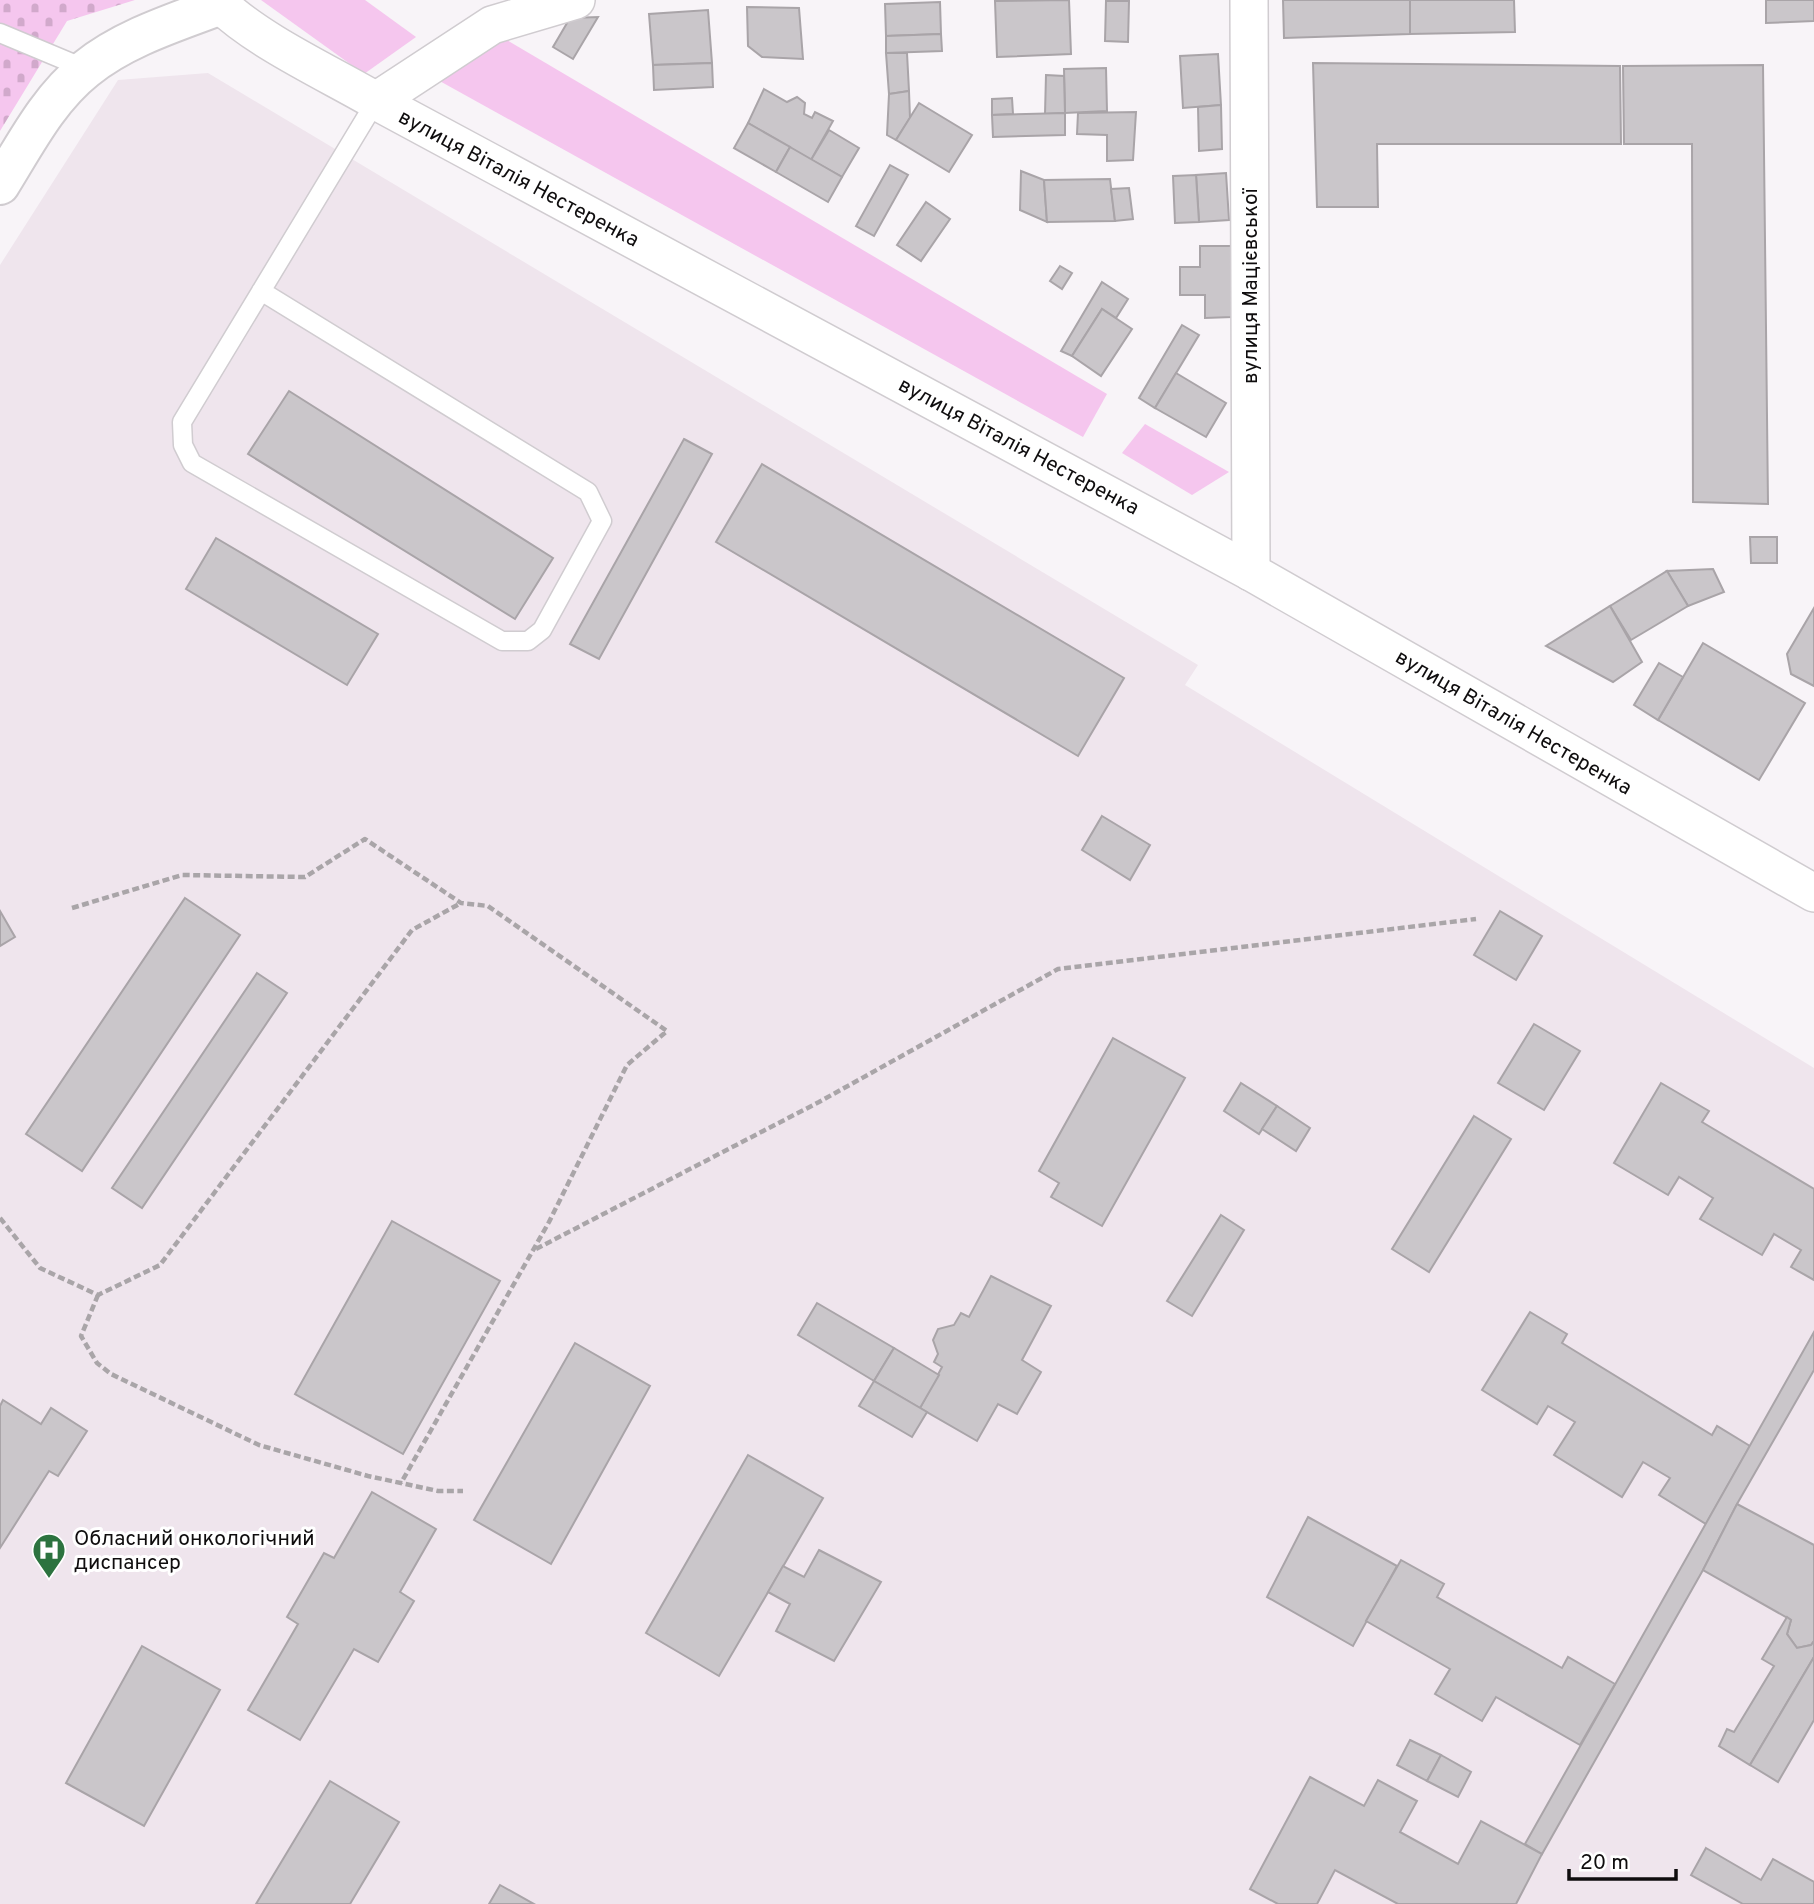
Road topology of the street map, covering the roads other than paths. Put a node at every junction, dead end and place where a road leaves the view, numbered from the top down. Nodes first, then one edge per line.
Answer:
1 (576, 0) edge
2 (1249, 0) edge
3 (220, 2) edge
4 (0, 33) edge
5 (86, 69) junction
6 (376, 101) junction
7 (0, 185) edge
8 (261, 291) junction
9 (1251, 572) junction
10 (1814, 893) edge

1 - 6 street
2 - 9 street, вулиця Мацієвської
3 - 5 street
3 - 6 street, вулиця Віталія Нестеренка
4 - 5 lane
5 - 7 street
6 - 8 lane
6 - 9 street, вулиця Віталія Нестеренка
8 - 8 lane
9 - 10 street, вулиця Віталія Нестеренка

